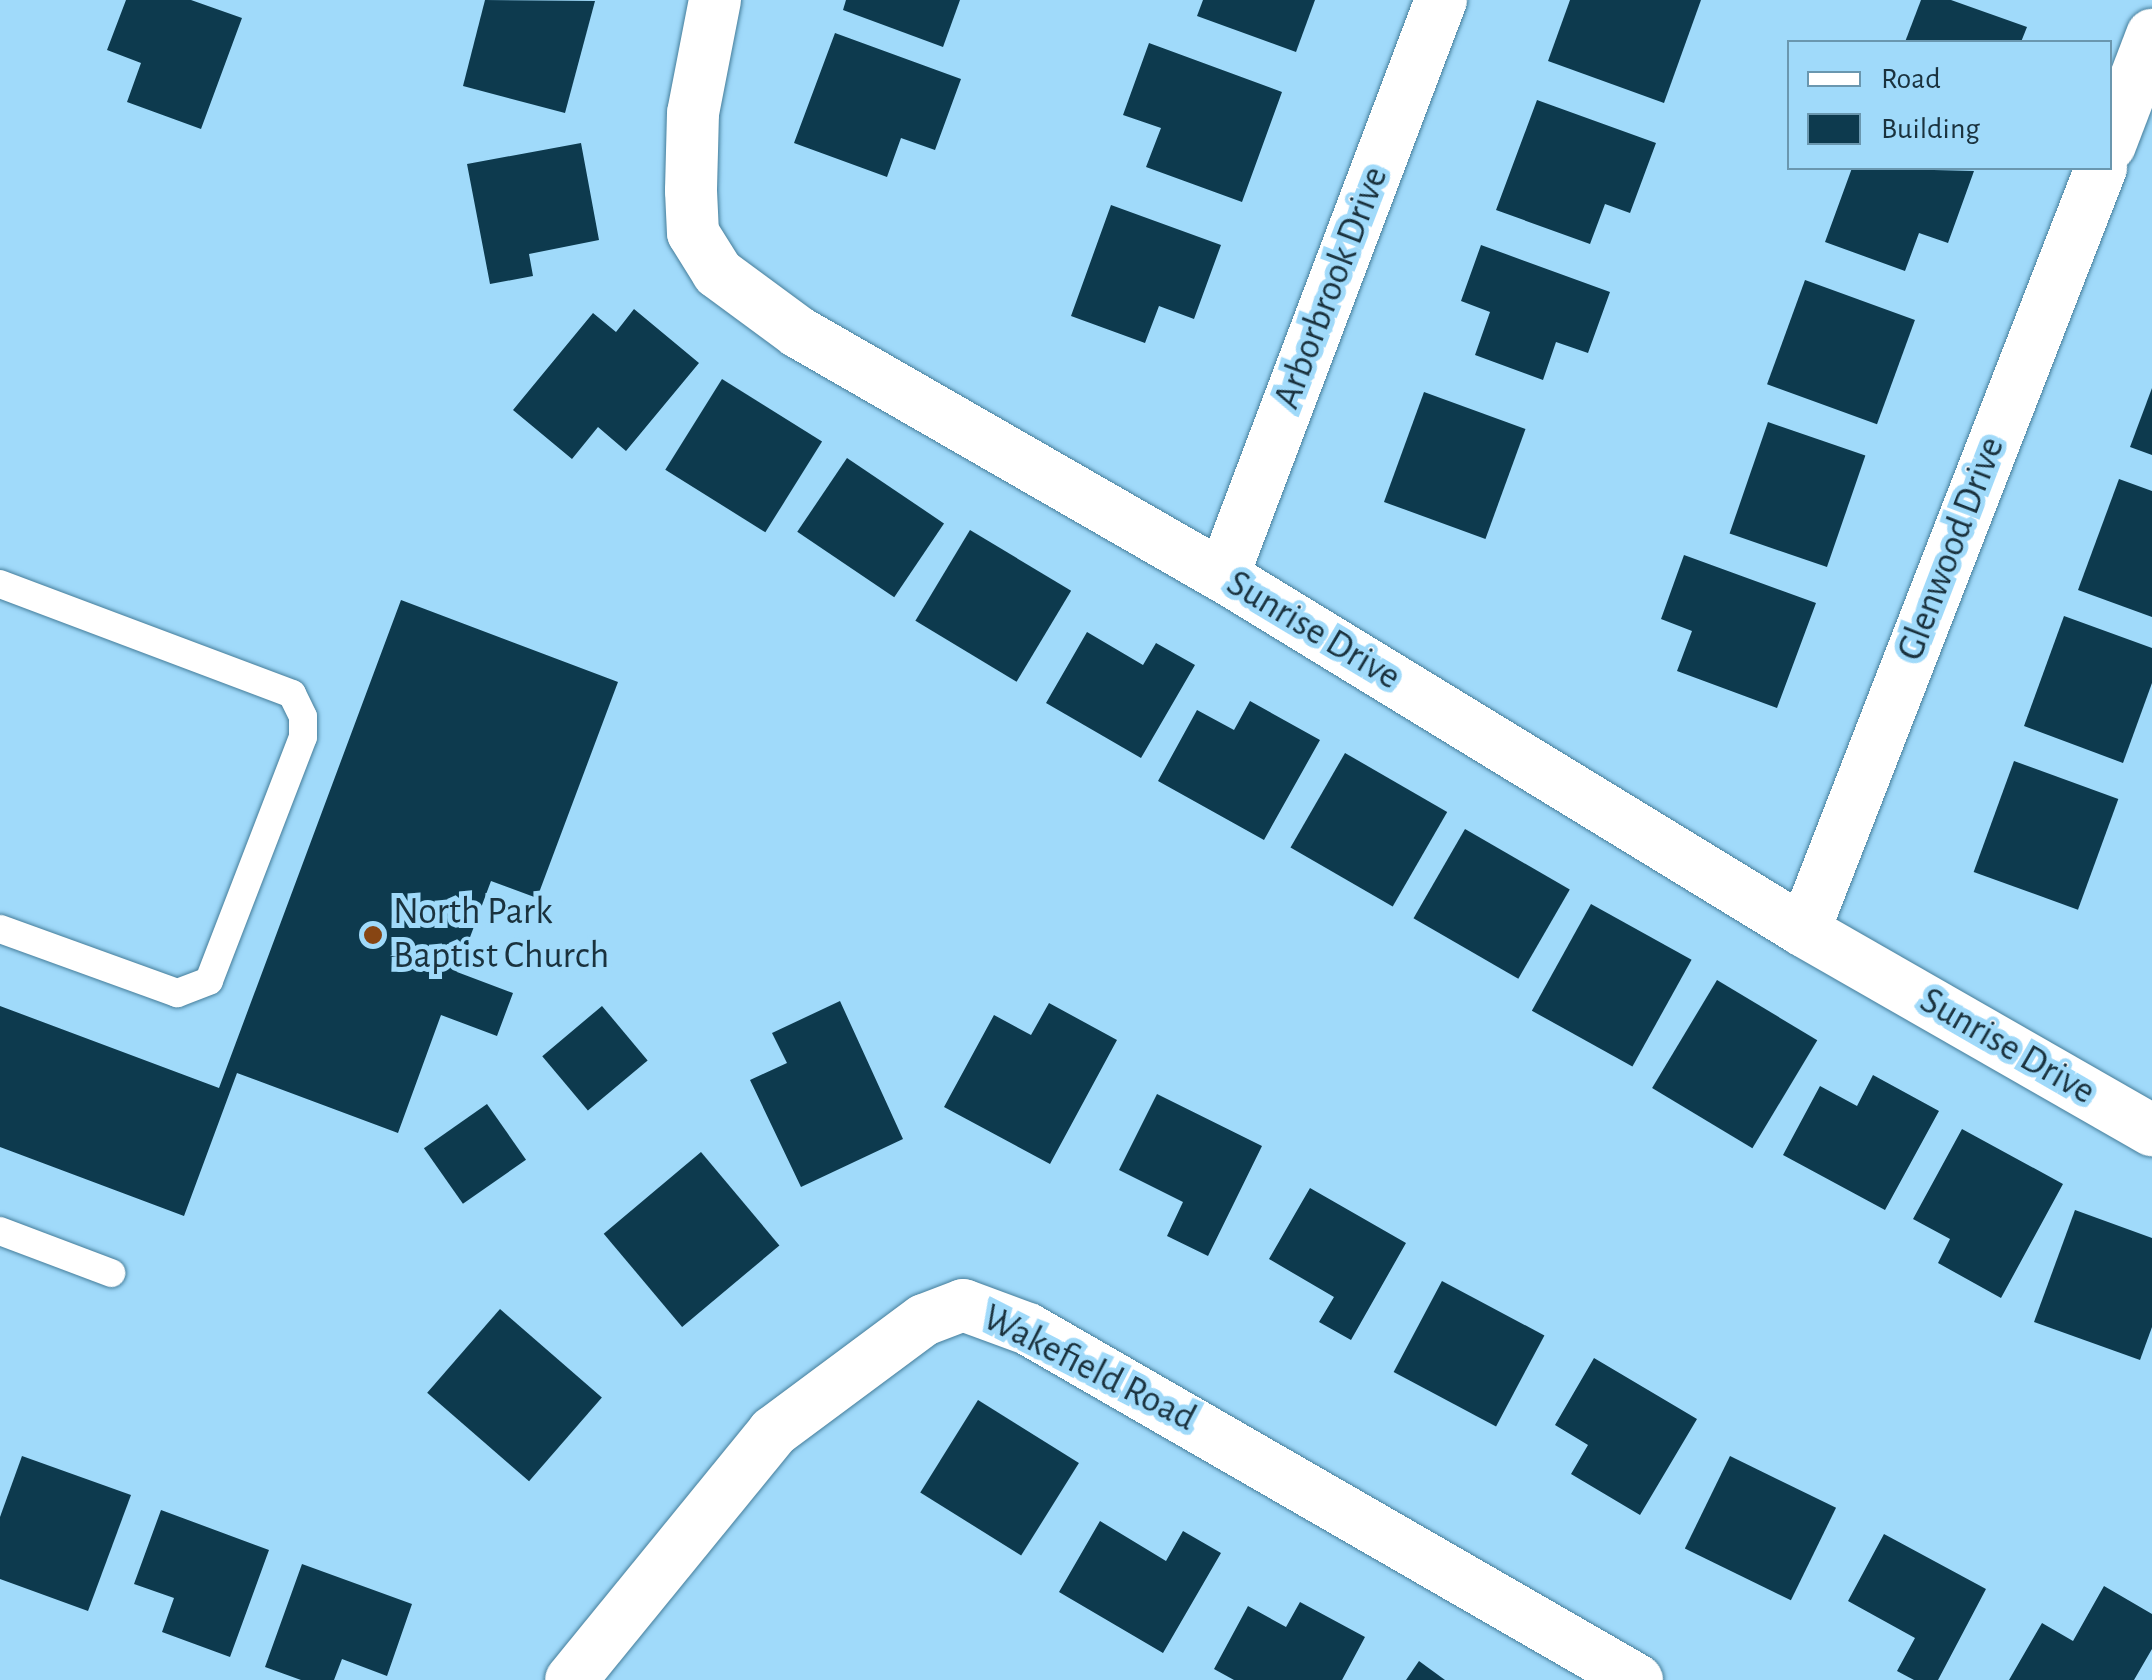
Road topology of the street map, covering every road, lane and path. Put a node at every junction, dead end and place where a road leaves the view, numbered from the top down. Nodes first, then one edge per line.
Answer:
1 (714, 0) edge
2 (1441, 0) edge
3 (2152, 35) edge
4 (2112, 140) edge
5 (2099, 170) edge
6 (1223, 576) junction
7 (0, 584) edge
8 (0, 929) edge
9 (1804, 931) junction
10 (2152, 1130) edge
11 (0, 1231) edge
12 (112, 1272) dead end
13 (571, 1680) edge
14 (1638, 1680) edge

1 - 6 street, Sunrise Drive
2 - 6 street, Arborbrook Drive
3 - 4 street
5 - 9 street, Glenwood Drive
6 - 9 street, Sunrise Drive
7 - 8 lane
9 - 10 street, Sunrise Drive
11 - 12 lane
13 - 14 street, Wakefield Road

